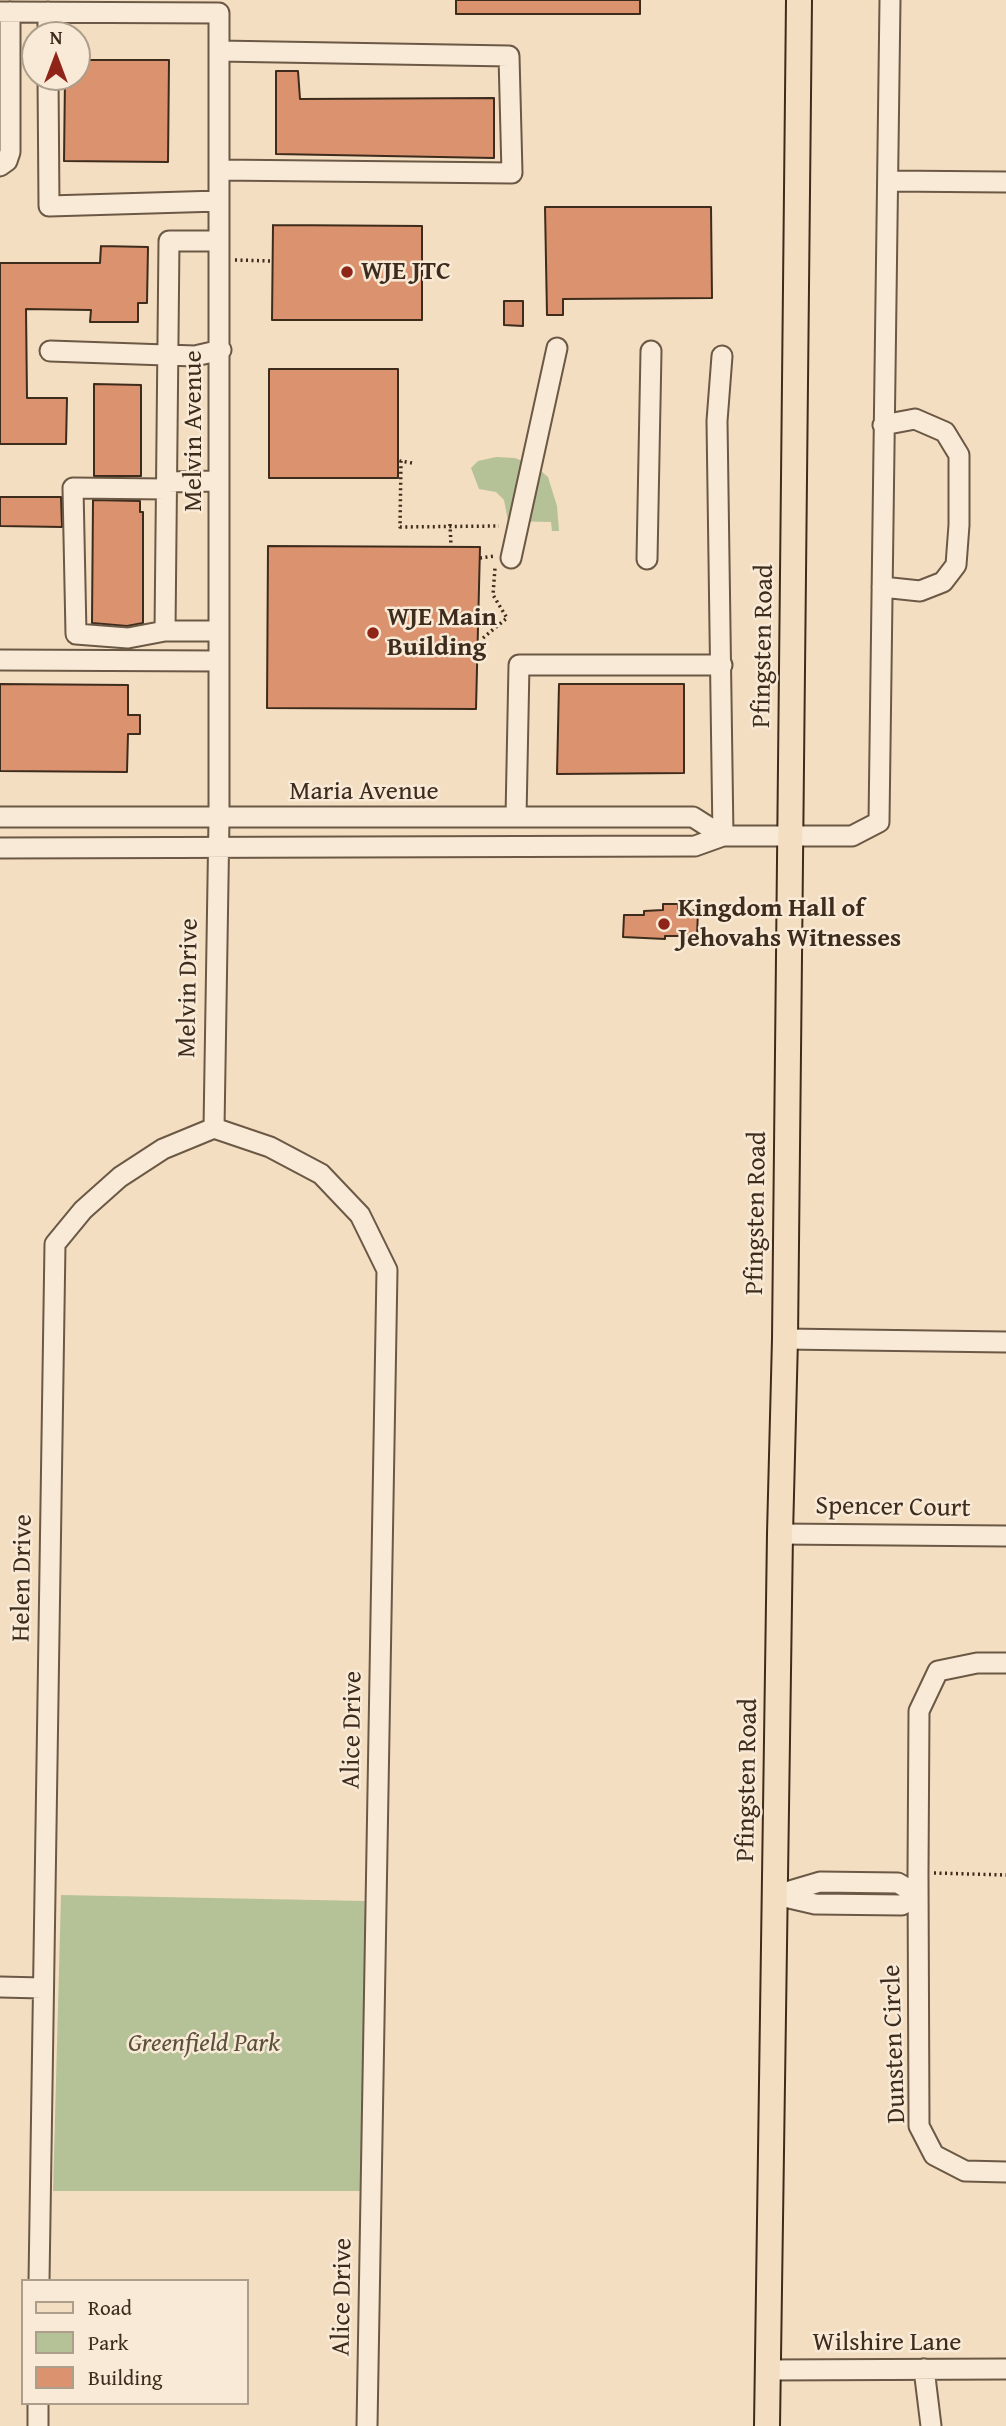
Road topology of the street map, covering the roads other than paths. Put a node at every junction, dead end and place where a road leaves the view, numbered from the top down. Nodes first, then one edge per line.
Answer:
1 (799, 0) edge
2 (890, 0) edge
3 (176, 6) edge
4 (5, 12) edge
5 (48, 12) junction
6 (48, 21) edge
7 (219, 51) junction
8 (48, 91) edge
9 (5, 159) edge
10 (219, 170) junction
11 (888, 181) junction
12 (1006, 182) edge
13 (219, 201) junction
14 (219, 251) junction
15 (556, 348) dead end
16 (221, 350) junction
17 (651, 351) dead end
18 (50, 352) dead end
19 (167, 356) junction
20 (722, 356) dead end
21 (883, 425) junction
22 (219, 481) junction
23 (167, 486) junction
24 (501, 553) road end
25 (647, 559) dead end
26 (882, 587) junction
27 (165, 631) junction
28 (219, 631) junction
29 (0, 660) edge
30 (219, 662) junction
31 (722, 665) junction
32 (0, 817) edge
33 (516, 817) junction
34 (219, 819) junction
35 (723, 836) junction
36 (791, 837) junction
37 (0, 848) edge
38 (217, 850) junction
39 (214, 1128) junction
40 (785, 1339) junction
41 (1006, 1342) edge
42 (780, 1534) junction
43 (1006, 1536) edge
44 (1006, 1663) edge
45 (776, 1895) junction
46 (918, 1895) junction
47 (0, 1987) edge
48 (42, 1987) junction
49 (1006, 2172) edge
50 (39, 2279) edge
51 (924, 2369) junction
52 (1006, 2369) edge
53 (768, 2370) junction
54 (38, 2405) edge
55 (38, 2426) edge
56 (367, 2426) edge
57 (767, 2426) edge
58 (930, 2426) edge

1 - 36 main road, Pfingsten Road
2 - 11 street
3 - 5 street
3 - 7 street, Melvin Avenue
4 - 5 street
4 - 9 street
5 - 6 street
7 - 10 street, Melvin Avenue
7 - 10 street
8 - 13 street
10 - 13 street, Melvin Avenue
11 - 12 street
11 - 21 street
13 - 14 street, Melvin Avenue
14 - 16 street, Melvin Avenue
14 - 19 street
15 - 24 street
16 - 19 street
16 - 22 street, Melvin Avenue
17 - 25 street
18 - 19 street
19 - 23 street
20 - 31 street
21 - 26 street
21 - 26 street
22 - 23 street
22 - 28 street, Melvin Avenue
23 - 27 street
23 - 27 street
26 - 36 street
27 - 28 street
28 - 30 street, Melvin Avenue
29 - 30 street
30 - 34 street, Melvin Avenue
31 - 33 street
31 - 35 street
32 - 34 street, Maria Avenue
33 - 34 street, Maria Avenue
33 - 35 street, Maria Avenue
34 - 38 street, Melvin Avenue
35 - 36 street
35 - 38 street
36 - 40 main road, Pfingsten Road
37 - 38 street
38 - 39 street, Melvin Drive
39 - 48 street, Helen Drive
39 - 56 street, Alice Drive
40 - 41 street
40 - 42 main road, Pfingsten Road
42 - 43 street, Spencer Court
42 - 45 main road, Pfingsten Road
44 - 46 street, Dunsten Circle
45 - 46 street
45 - 53 main road, Pfingsten Road
46 - 49 street, Dunsten Circle
47 - 48 street
48 - 50 street, Helen Drive
51 - 52 street, Wilshire Lane
51 - 53 street, Wilshire Lane
51 - 58 street
53 - 57 main road, Pfingsten Road
54 - 55 street

